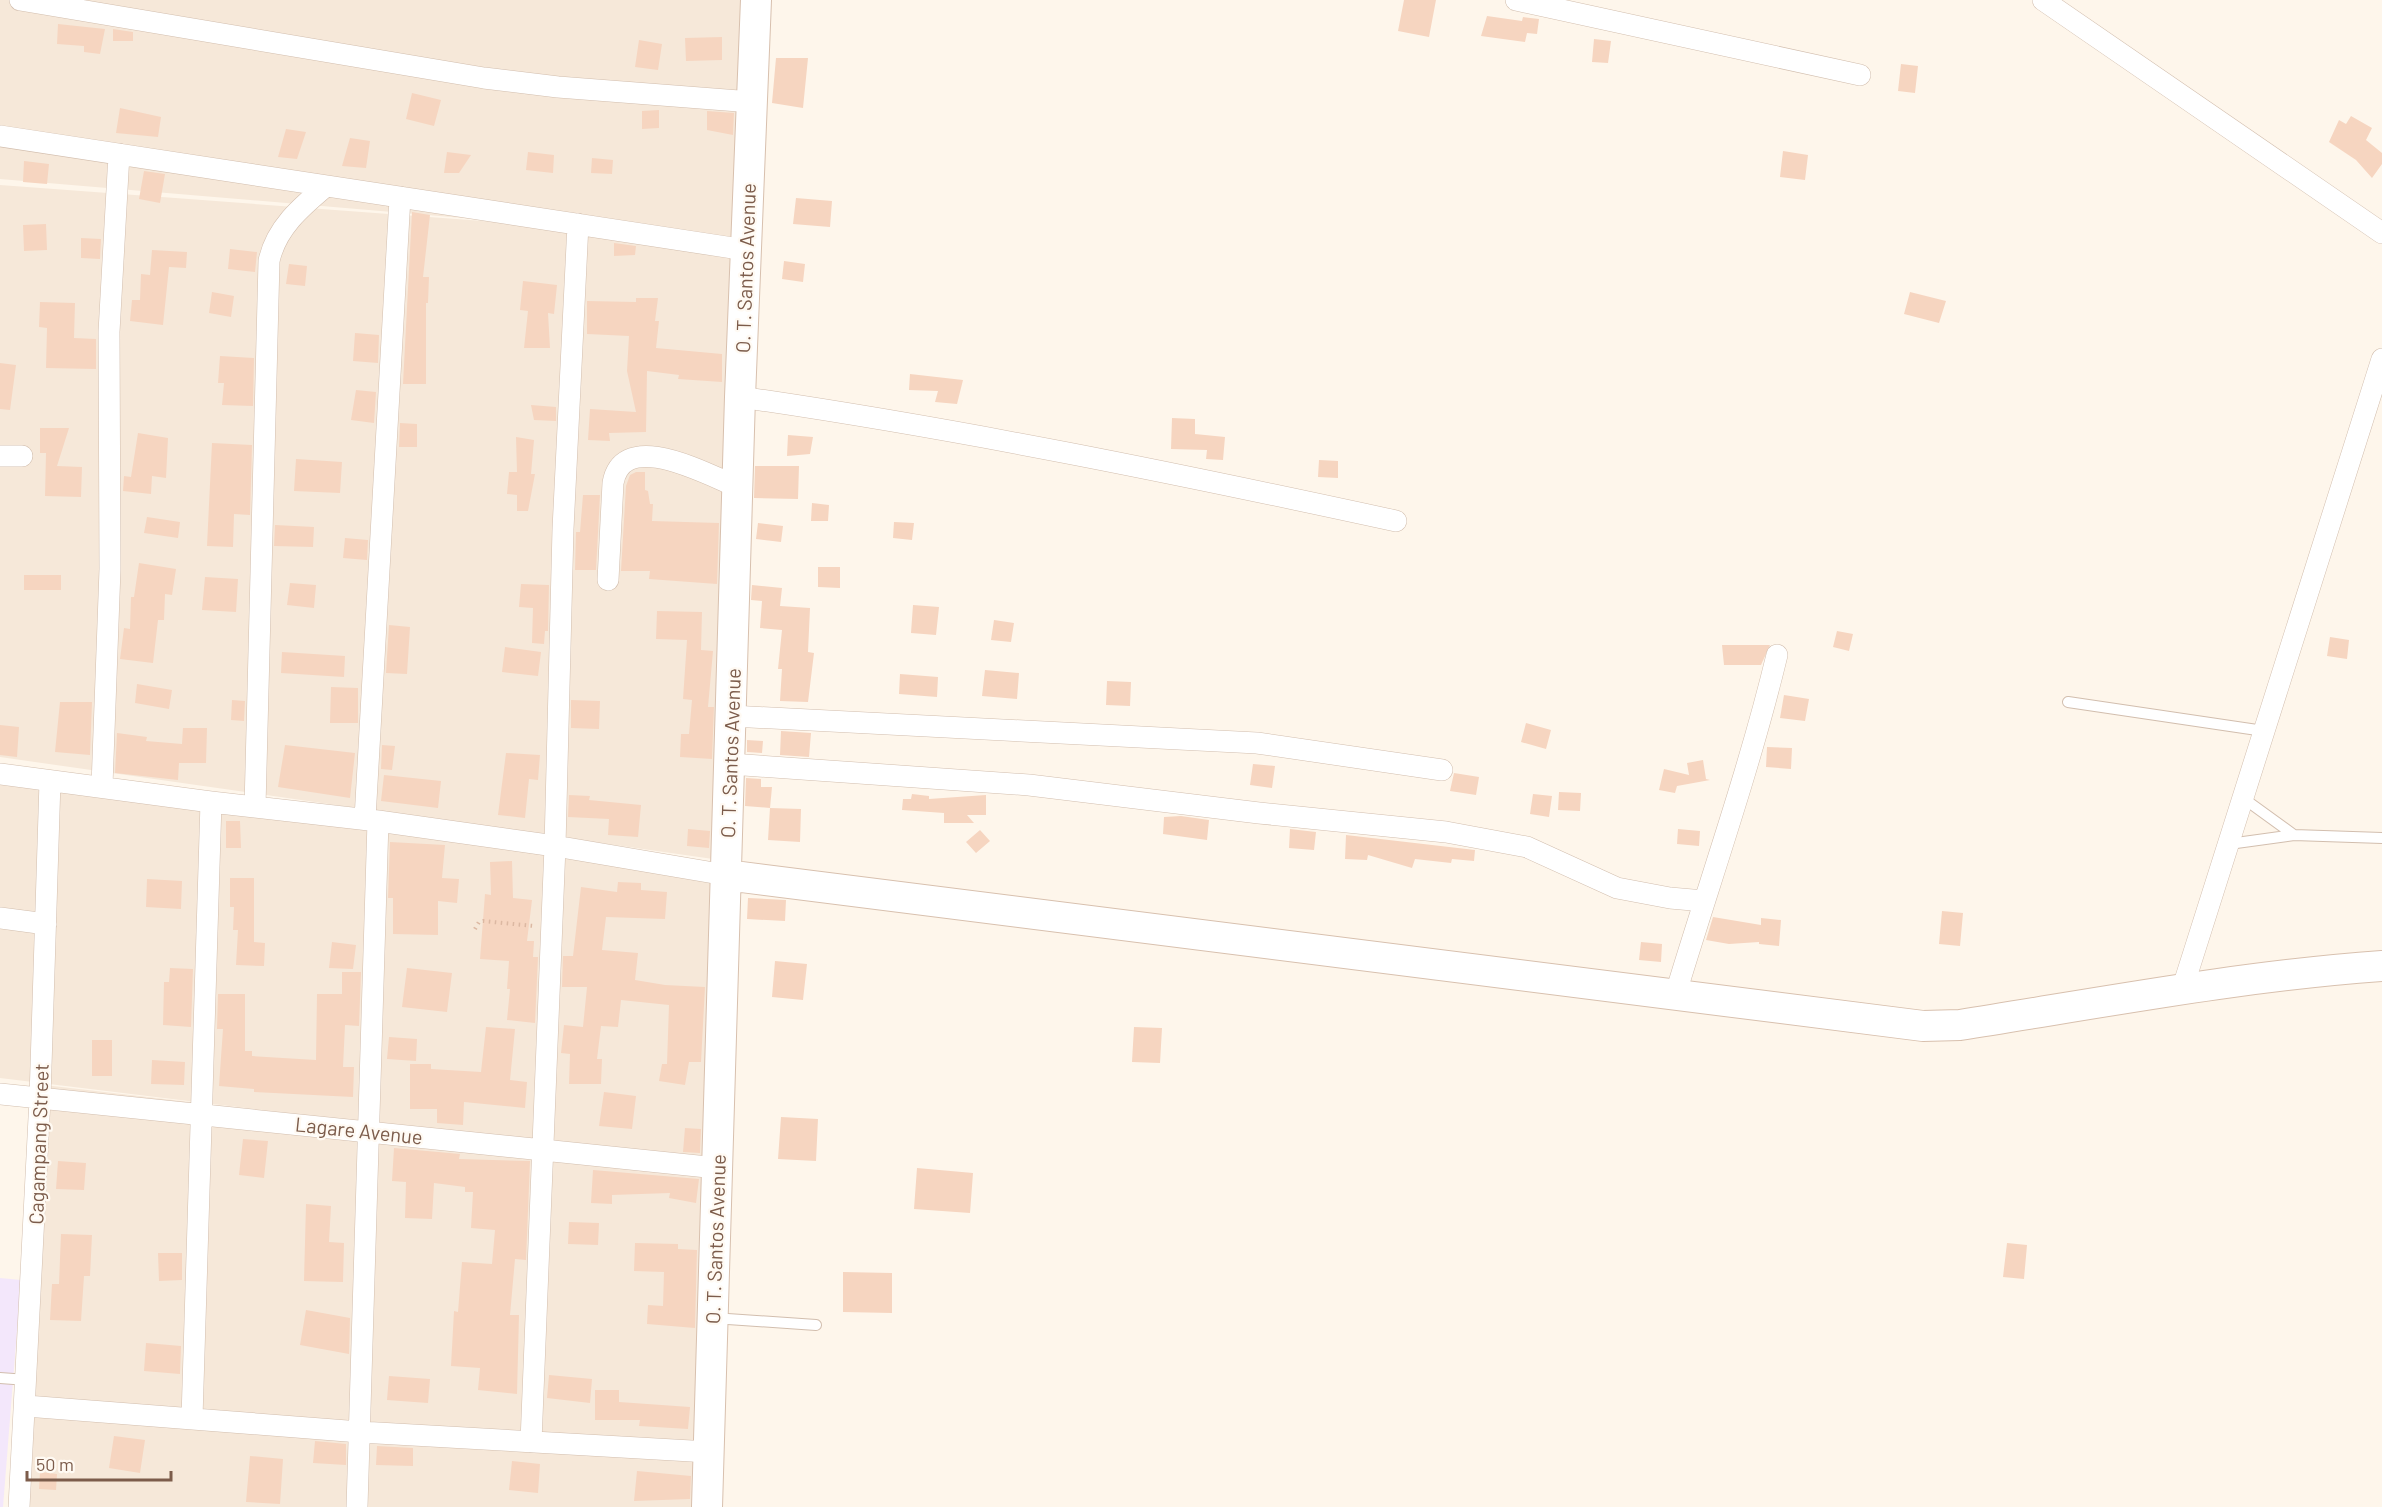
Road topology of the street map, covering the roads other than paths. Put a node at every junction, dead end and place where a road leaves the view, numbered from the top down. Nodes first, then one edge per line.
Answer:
1 (20, 0) edge
2 (756, 0) edge
3 (1516, 0) edge
4 (2043, 0) edge
5 (1860, 75) dead end
6 (752, 102) junction
7 (0, 136) edge
8 (119, 154) junction
9 (326, 186) junction
10 (400, 197) junction
11 (578, 224) junction
12 (2382, 233) edge
13 (746, 250) junction
14 (2382, 359) edge
15 (740, 396) junction
16 (2376, 398) edge
17 (0, 456) edge
18 (22, 456) dead end
19 (738, 488) junction
20 (1396, 521) dead end
21 (608, 580) dead end
22 (1777, 655) dead end
23 (2068, 702) dead end
24 (731, 716) junction
25 (2265, 731) junction
26 (730, 764) junction
27 (1442, 770) dead end
28 (0, 774) edge
29 (50, 781) junction
30 (102, 786) junction
31 (2243, 798) junction
32 (211, 802) junction
33 (255, 807) junction
34 (372, 820) junction
35 (2294, 836) junction
36 (2382, 838) edge
37 (2229, 844) junction
38 (555, 846) junction
39 (726, 875) junction
40 (1704, 901) junction
41 (0, 918) edge
42 (46, 924) junction
43 (2382, 966) edge
44 (2182, 990) junction
45 (1675, 996) junction
46 (0, 1094) edge
47 (40, 1098) junction
48 (201, 1114) junction
49 (369, 1131) junction
50 (542, 1148) junction
51 (717, 1168) junction
52 (713, 1318) junction
53 (816, 1325) dead end
54 (0, 1378) edge
55 (28, 1380) junction
56 (26, 1406) junction
57 (192, 1418) junction
58 (360, 1431) junction
59 (531, 1442) junction
60 (709, 1452) junction
61 (19, 1507) edge
62 (357, 1507) edge
63 (707, 1507) edge

1 - 6 street
2 - 6 street, O. T. Santos Avenue
3 - 5 street
4 - 12 street
6 - 13 street, O. T. Santos Avenue
7 - 8 street
8 - 9 street
8 - 30 street
9 - 10 street
9 - 33 street
10 - 11 street
10 - 34 street
11 - 13 street
11 - 38 street
13 - 15 street, O. T. Santos Avenue
14 - 16 street
15 - 19 street, O. T. Santos Avenue
15 - 20 street
16 - 25 street
17 - 18 street
19 - 21 street
19 - 24 street, O. T. Santos Avenue
22 - 40 street
23 - 25 lane
24 - 26 street, O. T. Santos Avenue
24 - 27 street
25 - 31 street
26 - 39 street, O. T. Santos Avenue
26 - 40 street
28 - 29 street
29 - 30 street
29 - 42 street, Cagampang Street
30 - 32 street
31 - 35 lane
31 - 37 street
32 - 33 street
32 - 48 street
33 - 34 street
34 - 38 street
34 - 49 street
35 - 36 lane
35 - 37 lane
37 - 44 street
38 - 39 street
38 - 50 street
39 - 45 street
39 - 51 street, O. T. Santos Avenue
40 - 45 street
41 - 42 street
42 - 47 street, Cagampang Street
43 - 44 street
44 - 45 street
46 - 47 street, Lagare Avenue
47 - 48 street, Lagare Avenue
47 - 55 street, Cagampang Street
48 - 49 street, Lagare Avenue
48 - 57 street
49 - 50 street, Lagare Avenue
49 - 58 street
50 - 51 street, Lagare Avenue
50 - 59 street
51 - 52 street, O. T. Santos Avenue
52 - 53 lane
52 - 60 street, O. T. Santos Avenue
54 - 55 lane
55 - 56 street, Cagampang Street
56 - 57 street
56 - 61 street, Cagampang Street
57 - 58 street
58 - 59 street
58 - 62 street
59 - 60 street
60 - 63 street, O. T. Santos Avenue

